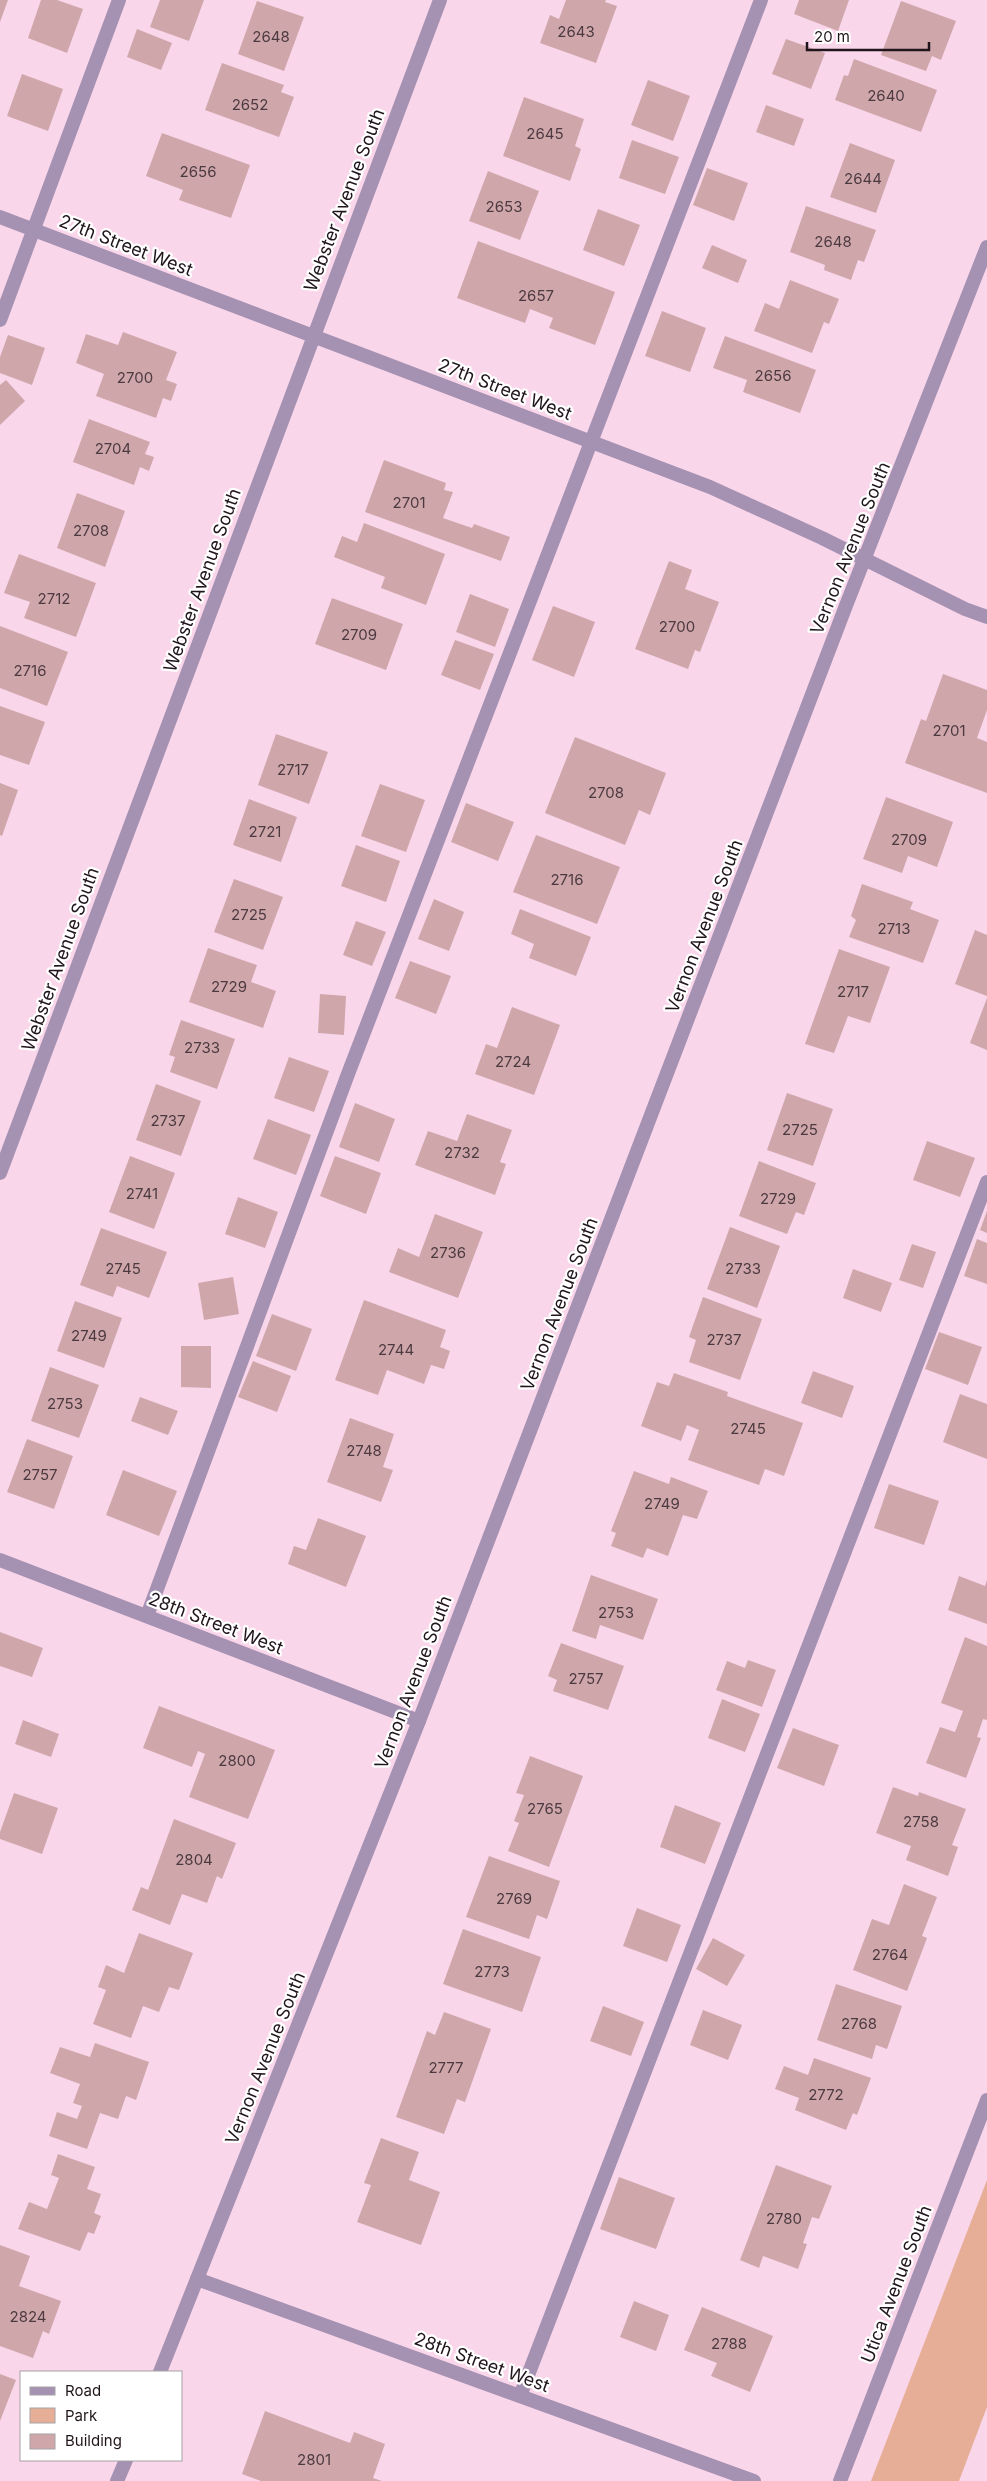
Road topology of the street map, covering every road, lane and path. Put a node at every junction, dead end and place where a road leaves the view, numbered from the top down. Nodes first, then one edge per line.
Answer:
1 (120, 0) edge
2 (440, 0) edge
3 (761, 0) edge
4 (0, 217) edge
5 (34, 229) junction
6 (987, 247) edge
7 (0, 320) edge
8 (313, 336) junction
9 (592, 442) junction
10 (865, 560) junction
11 (987, 617) edge
12 (0, 1173) edge
13 (987, 1182) edge
14 (0, 1560) edge
15 (147, 1616) junction
16 (419, 1721) junction
17 (987, 2100) edge
18 (197, 2279) junction
19 (160, 2371) edge
20 (520, 2396) junction
21 (126, 2461) edge
22 (117, 2481) edge
23 (754, 2481) edge
24 (840, 2481) edge

1 - 5 street
2 - 8 street, Webster Avenue South
3 - 9 street
4 - 5 street, 27th Street West
5 - 7 street
5 - 8 street, 27th Street West
6 - 10 street, Vernon Avenue South
8 - 9 street, 27th Street West
8 - 12 street, Webster Avenue South
9 - 10 street, 27th Street West
9 - 15 street
10 - 11 street, 27th Street West
10 - 16 street, Vernon Avenue South
13 - 20 street
14 - 15 street, 28th Street West
15 - 16 street, 28th Street West
16 - 18 street, Vernon Avenue South
17 - 24 street, Utica Avenue South
18 - 19 street, Vernon Avenue South
18 - 20 street, 28th Street West
20 - 23 street, 28th Street West
21 - 22 street

